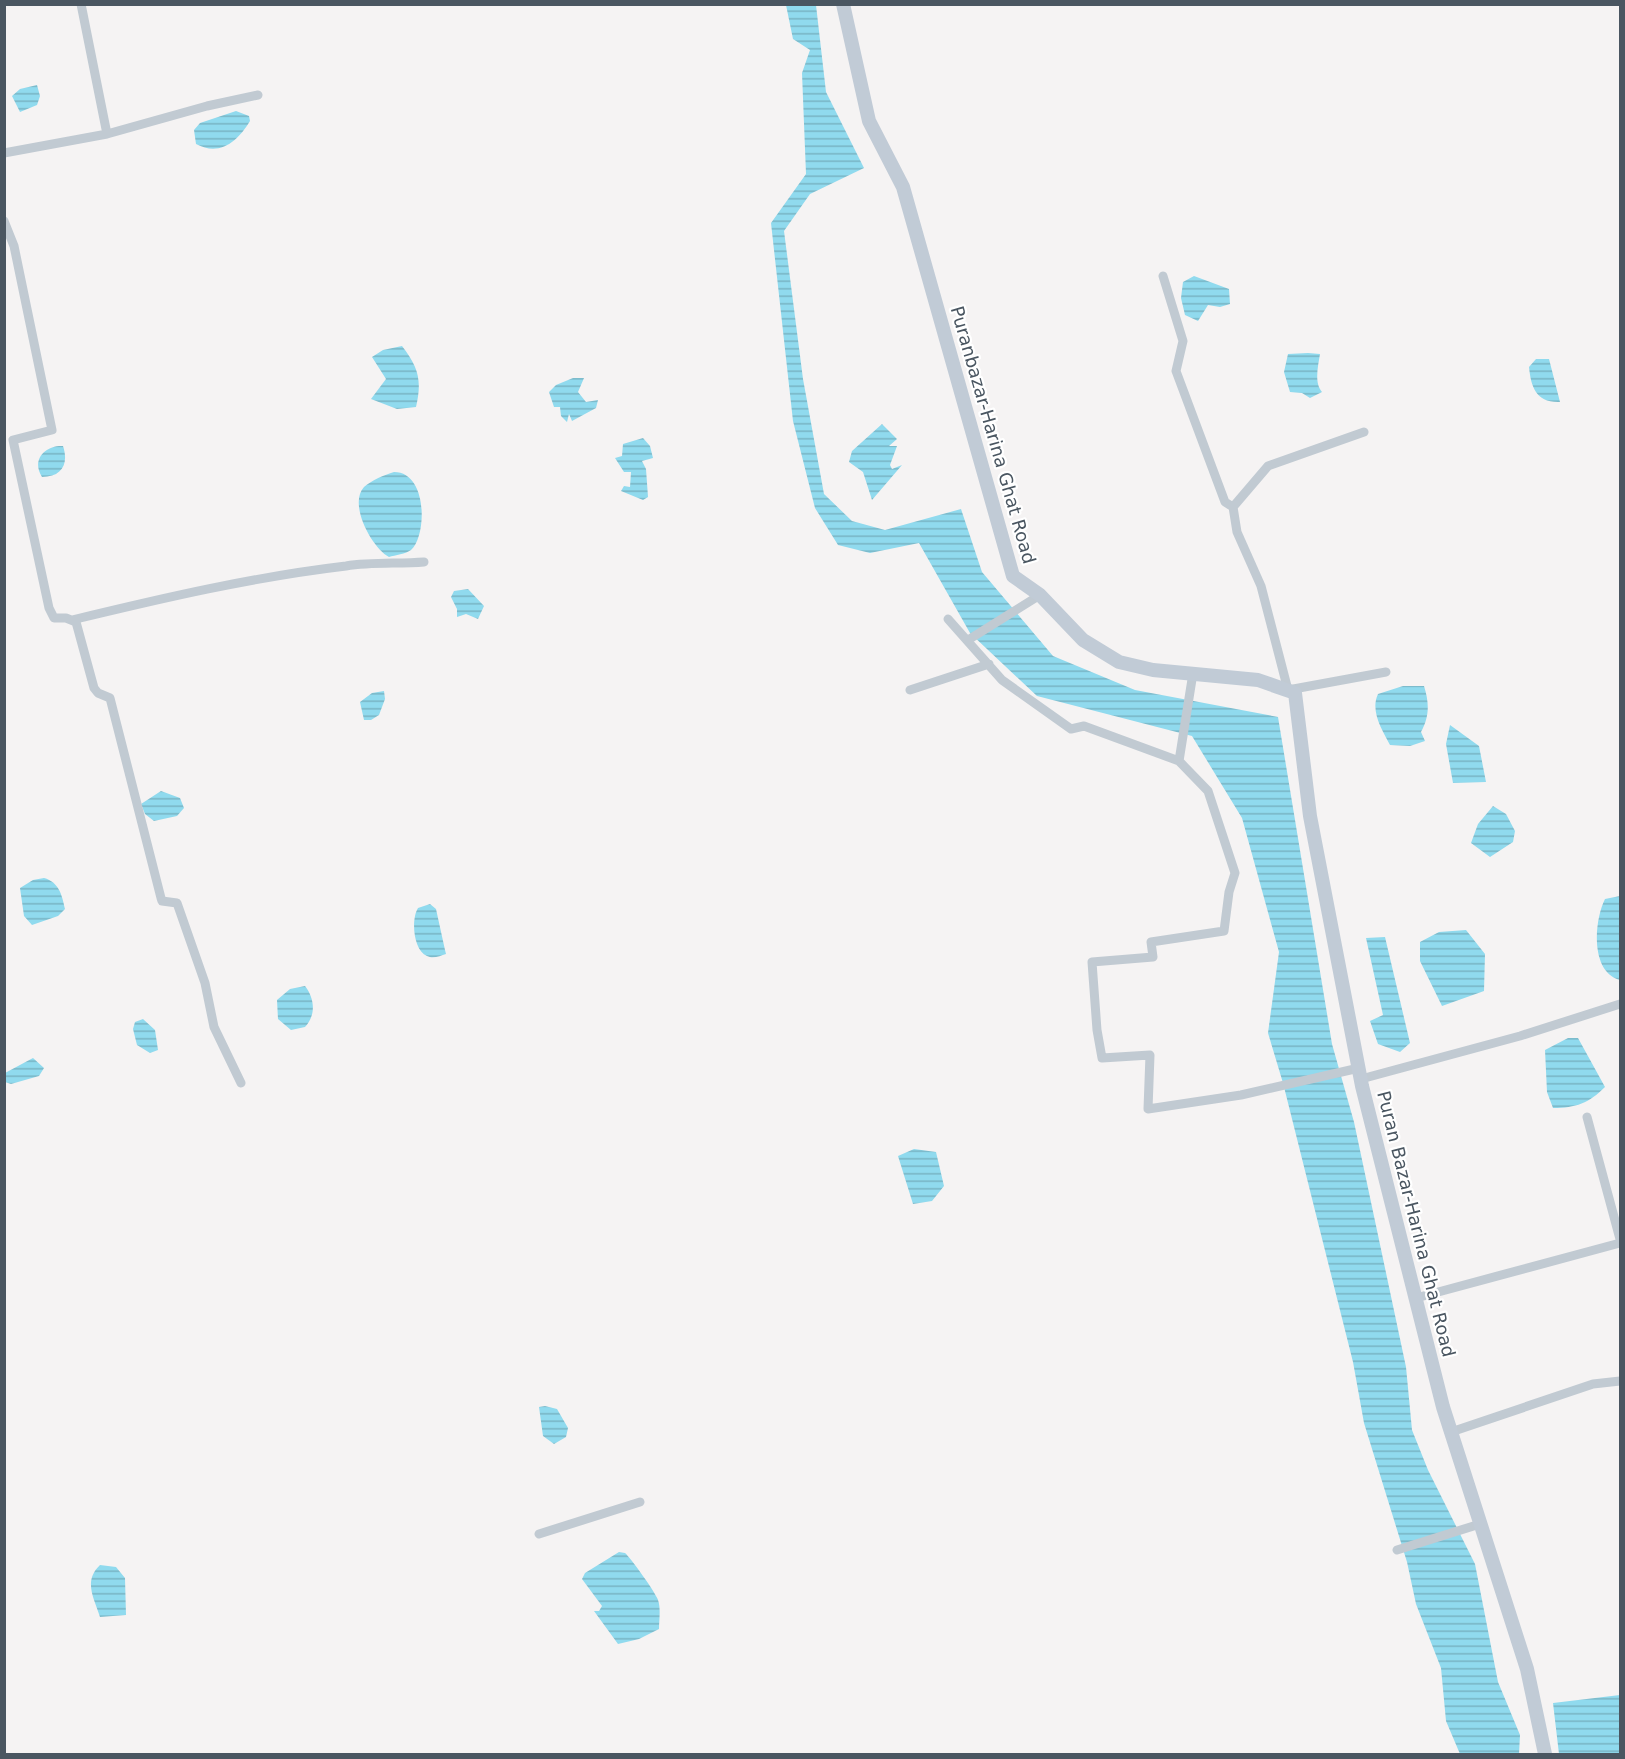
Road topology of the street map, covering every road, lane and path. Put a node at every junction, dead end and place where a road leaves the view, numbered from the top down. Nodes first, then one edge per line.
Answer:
1 (81, 4) edge
2 (843, 4) edge
3 (258, 95) dead end
4 (107, 134) junction
5 (4, 153) edge
6 (4, 222) edge
7 (1163, 276) dead end
8 (1364, 432) dead end
9 (1233, 507) junction
10 (424, 562) dead end
11 (1040, 595) junction
12 (948, 619) dead end
13 (72, 620) junction
14 (968, 640) junction
15 (988, 664) junction
16 (1386, 672) dead end
17 (1193, 673) junction
18 (910, 690) dead end
19 (1291, 692) junction
20 (1179, 761) junction
21 (1620, 1004) edge
22 (1360, 1073) junction
23 (241, 1083) dead end
24 (1587, 1117) dead end
25 (1620, 1241) edge
26 (1416, 1298) junction
27 (1620, 1381) edge
28 (1451, 1432) junction
29 (640, 1502) dead end
30 (1480, 1524) junction
31 (538, 1534) dead end
32 (1397, 1550) dead end
33 (1545, 1755) edge

1 - 4 street
2 - 11 main road, Puranbazar-Harina Ghat Road
3 - 4 street
4 - 5 street
6 - 13 street
7 - 9 street
8 - 9 street
9 - 19 street
10 - 13 street
11 - 14 street
11 - 17 main road, Puranbazar-Harina Ghat Road
12 - 14 street
13 - 23 street
14 - 15 street
15 - 18 street
15 - 20 street
16 - 19 street
17 - 19 main road, Puranbazar-Harina Ghat Road
17 - 20 street
19 - 22 main road, Puran Bazar-Harina Ghat Road
20 - 22 street
21 - 22 street
22 - 26 main road, Puran Bazar-Harina Ghat Road
24 - 25 street
25 - 26 street
26 - 28 main road, Puran Bazar-Harina Ghat Road
27 - 28 street
28 - 30 main road, Puran Bazar-Harina Ghat Road
29 - 31 street
30 - 32 street
30 - 33 main road, Puran Bazar-Harina Ghat Road

